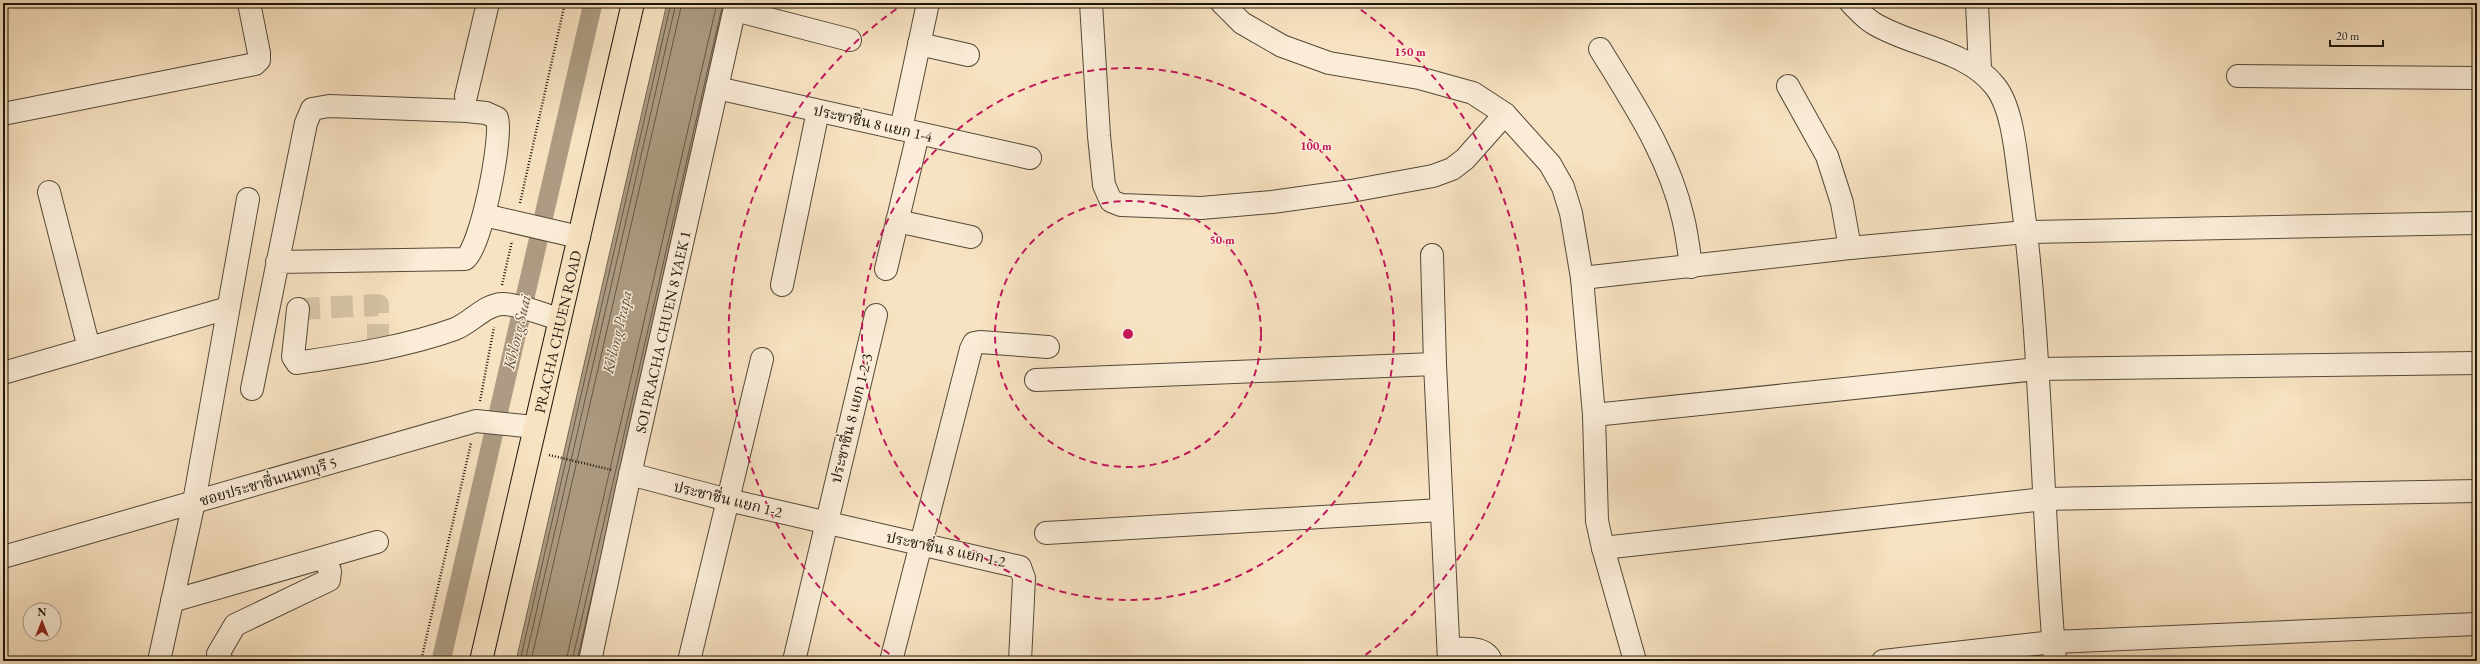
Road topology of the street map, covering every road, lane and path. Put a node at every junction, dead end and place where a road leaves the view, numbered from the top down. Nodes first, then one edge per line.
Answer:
1 (249, 3) edge
2 (259, 3) edge
3 (488, 3) edge
4 (565, 3) edge
5 (633, 3) edge
6 (928, 3) edge
7 (1091, 3) edge
8 (1222, 3) edge
9 (1851, 3) edge
10 (1977, 3) edge
11 (736, 6) edge
12 (253, 25) junction
13 (850, 40) dead end
14 (919, 44) junction
15 (1600, 49) dead end
16 (968, 55) dead end
17 (1980, 69) junction
18 (2238, 76) dead end
19 (2477, 78) edge
20 (1788, 86) dead end
21 (717, 88) junction
22 (466, 96) dead end
23 (818, 111) junction
24 (3, 114) edge
25 (1505, 114) junction
26 (910, 131) junction
27 (1030, 158) dead end
28 (49, 192) dead end
29 (248, 199) dead end
30 (484, 215) junction
31 (897, 221) junction
32 (519, 223) junction
33 (2477, 223) edge
34 (2026, 232) junction
35 (579, 237) junction
36 (971, 238) dead end
37 (1850, 248) junction
38 (1432, 255) dead end
39 (277, 262) junction
40 (1691, 267) junction
41 (886, 269) dead end
42 (1582, 278) junction
43 (782, 285) dead end
44 (502, 305) junction
45 (228, 308) junction
46 (298, 309) dead end
47 (876, 315) dead end
48 (560, 319) junction
49 (1048, 347) dead end
50 (89, 348) junction
51 (762, 359) dead end
52 (2477, 363) edge
53 (1435, 364) junction
54 (2037, 368) junction
55 (3, 373) edge
56 (1036, 380) dead end
57 (252, 388) dead end
58 (1594, 415) junction
59 (481, 421) junction
60 (534, 427) junction
61 (560, 457) dead end
62 (625, 473) junction
63 (2477, 491) edge
64 (2044, 499) junction
65 (728, 500) junction
66 (194, 502) junction
67 (1441, 510) junction
68 (825, 522) junction
69 (1046, 532) dead end
70 (377, 542) dead end
71 (922, 544) junction
72 (1603, 548) junction
73 (3, 557) edge
74 (324, 558) junction
75 (172, 601) junction
76 (2477, 624) edge
77 (2054, 651) edge
78 (1449, 655) edge
79 (159, 661) edge
80 (222, 661) edge
81 (421, 661) edge
82 (481, 661) edge
83 (590, 661) edge
84 (689, 661) edge
85 (794, 661) edge
86 (891, 661) edge
87 (1020, 661) edge
88 (1491, 661) edge
89 (1635, 661) edge
90 (1882, 661) edge

1 - 12 street
2 - 12 street
3 - 22 street
4 - 32 path
5 - 35 main road, PRACHA CHUEN ROAD
6 - 14 street
7 - 25 street
8 - 25 street
9 - 17 street
10 - 17 street
11 - 13 street
11 - 21 street, SOI PRACHA CHUEN 8 YAEK 1
12 - 24 street
14 - 16 street
14 - 26 street
15 - 40 street
17 - 34 street
18 - 19 street
20 - 37 street
21 - 23 street, ประชาชื่น 8 แยก 1-4
21 - 62 street, SOI PRACHA CHUEN 8 YAEK 1
23 - 26 street, ประชาชื่น 8 แยก 1-4
23 - 43 street
25 - 42 street
26 - 27 street, ประชาชื่น 8 แยก 1-4
26 - 31 street
28 - 50 street
29 - 45 street
30 - 32 street
30 - 39 street
30 - 39 street
31 - 36 street
31 - 41 street
32 - 35 street
32 - 44 path
33 - 34 street
34 - 37 street
34 - 54 street
35 - 48 main road, PRACHA CHUEN ROAD
37 - 40 street
38 - 53 street
39 - 57 street
40 - 42 street
42 - 58 street
44 - 46 street
44 - 48 street
44 - 59 path
45 - 50 street
45 - 66 street
47 - 68 street, ประชาชื่น 8 แยก 1-2-3
48 - 60 main road, PRACHA CHUEN ROAD
49 - 71 street
50 - 55 street
51 - 65 street
52 - 54 street
53 - 56 street
53 - 67 street
54 - 58 street
54 - 64 street
58 - 72 street
59 - 60 street, ซอยประชาชื่นนนทบุรี 5
59 - 66 street, ซอยประชาชื่นนนทบุรี 5
59 - 81 path
60 - 82 main road, PRACHA CHUEN ROAD
61 - 62 path
62 - 65 street, ประชาชื่น แยก 1-2
62 - 83 street, SOI PRACHA CHUEN 8 YAEK 1
63 - 64 street
64 - 72 street
64 - 77 street
65 - 68 street, ประชาชื่น แยก 1-2
65 - 84 street
66 - 73 street, ซอยประชาชื่นนนทบุรี 5
66 - 75 street
67 - 69 street
67 - 78 street
68 - 71 street, ประชาชื่น 8 แยก 1-2
68 - 85 street, ประชาชื่น 8 แยก 1-2-3
70 - 74 street
71 - 86 street
71 - 87 street, ประชาชื่น 8 แยก 1-2
72 - 89 street
74 - 75 street
74 - 80 street
75 - 79 street
76 - 77 street
77 - 90 street
78 - 88 street

